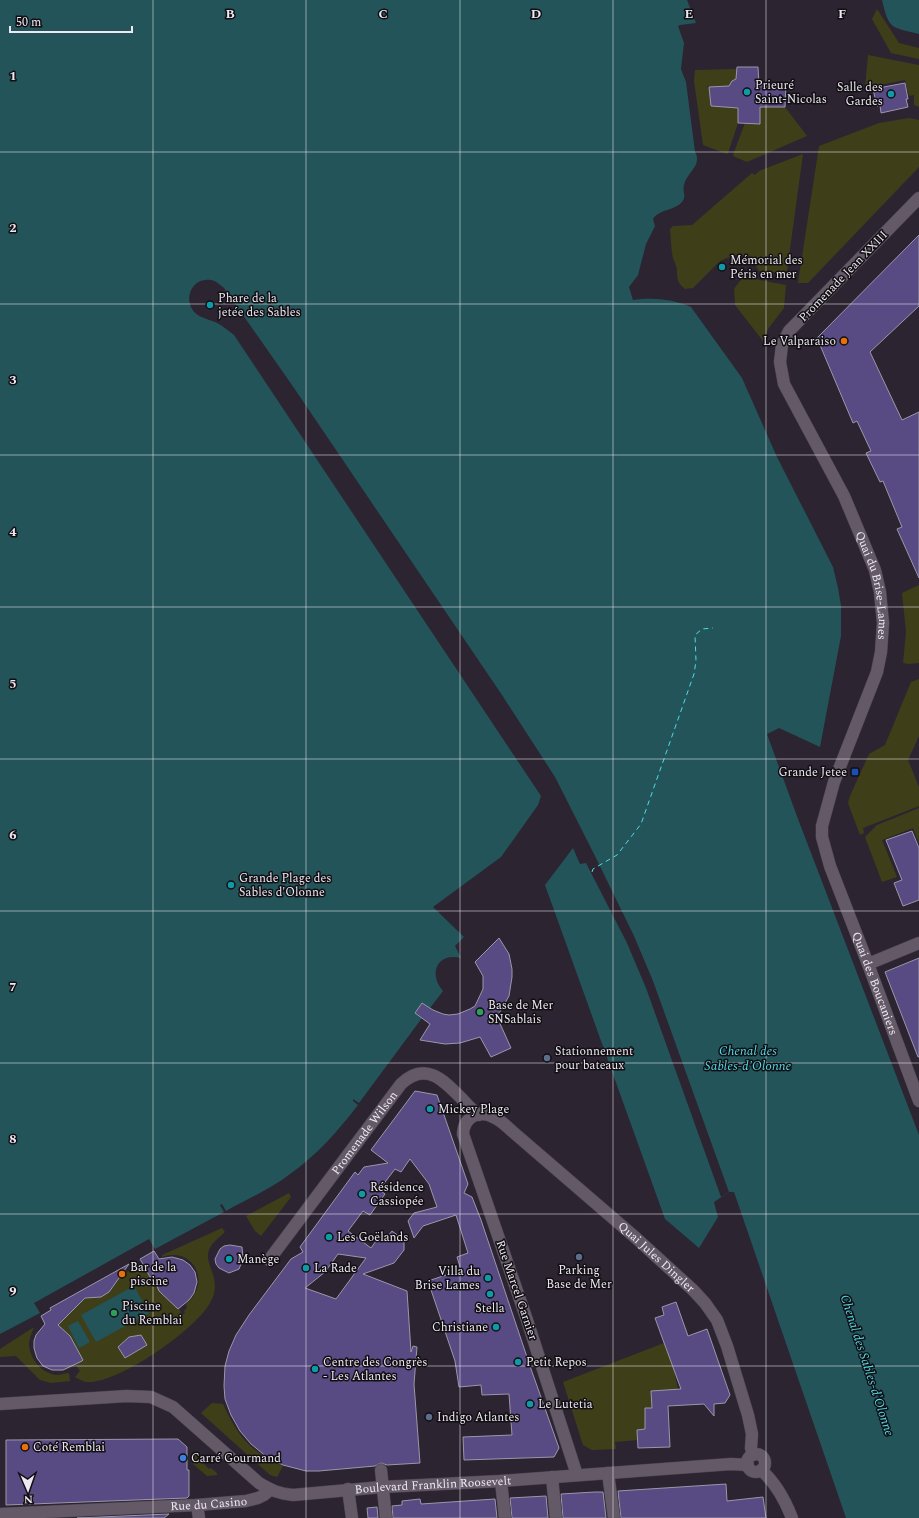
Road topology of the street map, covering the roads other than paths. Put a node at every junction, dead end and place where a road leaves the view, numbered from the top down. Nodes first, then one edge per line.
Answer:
1 (919, 198) edge
2 (780, 362) joint
3 (830, 866) joint
4 (919, 943) edge
5 (868, 964) junction
6 (919, 1101) edge
7 (479, 1115) junction
8 (269, 1260) dead end
9 (0, 1404) edge
10 (750, 1460) junction
11 (381, 1470) dead end
12 (608, 1473) junction
13 (577, 1475) junction
14 (552, 1477) junction
15 (501, 1480) junction
16 (382, 1487) junction
17 (348, 1489) junction
18 (270, 1490) junction
19 (197, 1505) junction
20 (156, 1513) edge
21 (0, 1514) edge
22 (100, 1514) edge
23 (199, 1518) edge
24 (352, 1518) edge
25 (386, 1518) edge
26 (505, 1518) edge
27 (556, 1518) edge
28 (614, 1518) edge
29 (792, 1518) edge

1 - 2 street, Promenade Jean XXIII
2 - 3 street, Quai du Brise-Lames
3 - 5 street, Quai des Boucaniers
4 - 5 street
5 - 6 street, Quai des Boucaniers
7 - 8 street, Promenade Wilson
7 - 10 street, Quai Jules Dingler
7 - 13 street, Rue Marcel Garnier
9 - 18 street, Boulevard Franklin Roosevelt
10 - 12 street, Boulevard Franklin Roosevelt
10 - 29 street, Boulevard Franklin Roosevelt
11 - 16 street
12 - 13 street, Boulevard Franklin Roosevelt
12 - 28 street
13 - 14 street, Boulevard Franklin Roosevelt
14 - 15 street, Boulevard Franklin Roosevelt
14 - 27 street
15 - 16 street, Boulevard Franklin Roosevelt
15 - 26 street
16 - 17 street, Boulevard Franklin Roosevelt
16 - 25 street
17 - 18 street, Boulevard Franklin Roosevelt
17 - 24 street
18 - 19 street, Rue du Casino
19 - 20 street, Rue du Casino
19 - 23 street
20 - 22 street, Rue du Casino
21 - 22 street, Rue du Casino

